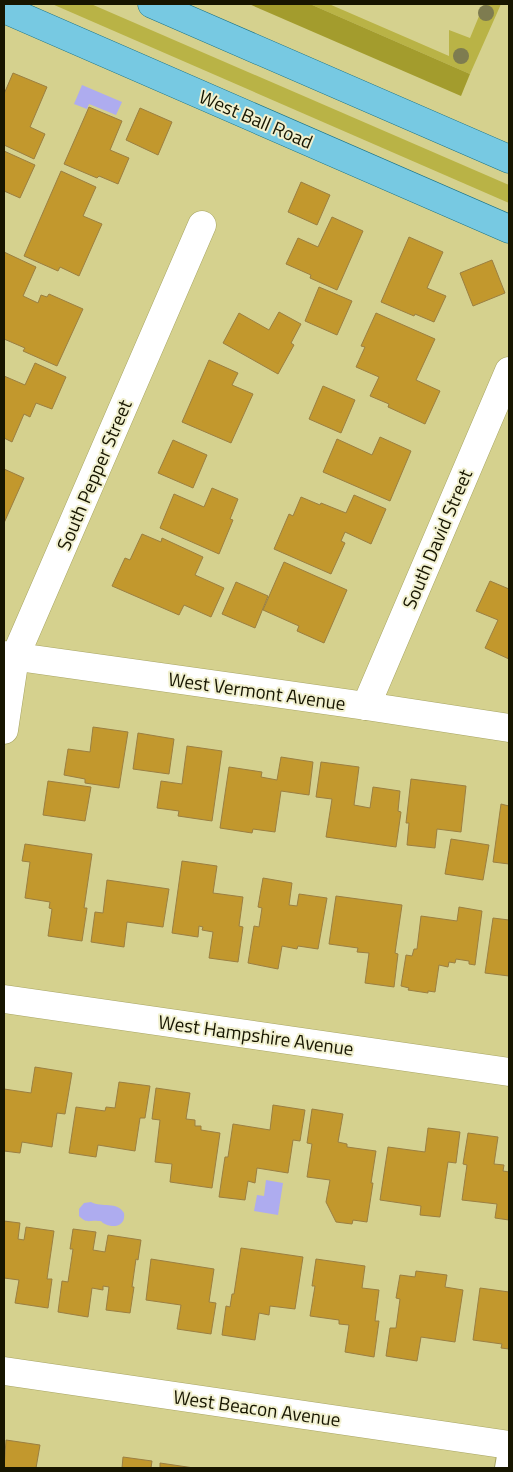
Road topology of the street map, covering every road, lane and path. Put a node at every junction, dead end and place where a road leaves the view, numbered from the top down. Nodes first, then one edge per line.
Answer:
1 (152, 4) edge
2 (4, 9) edge
3 (509, 159) edge
4 (202, 224) dead end
5 (509, 229) edge
6 (509, 371) edge
7 (9, 656) edge
8 (366, 706) junction
9 (509, 728) edge
10 (4, 730) edge
11 (4, 999) edge
12 (509, 1072) edge
13 (4, 1371) edge
14 (506, 1452) edge

1 - 3 main road
2 - 5 main road, West Ball Road
4 - 7 street, South Pepper Street
6 - 8 street, South David Street
7 - 8 street, West Vermont Avenue
7 - 10 street, South Pepper Street
8 - 9 street, West Vermont Avenue
11 - 12 street, West Hampshire Avenue
13 - 14 street, West Beacon Avenue

